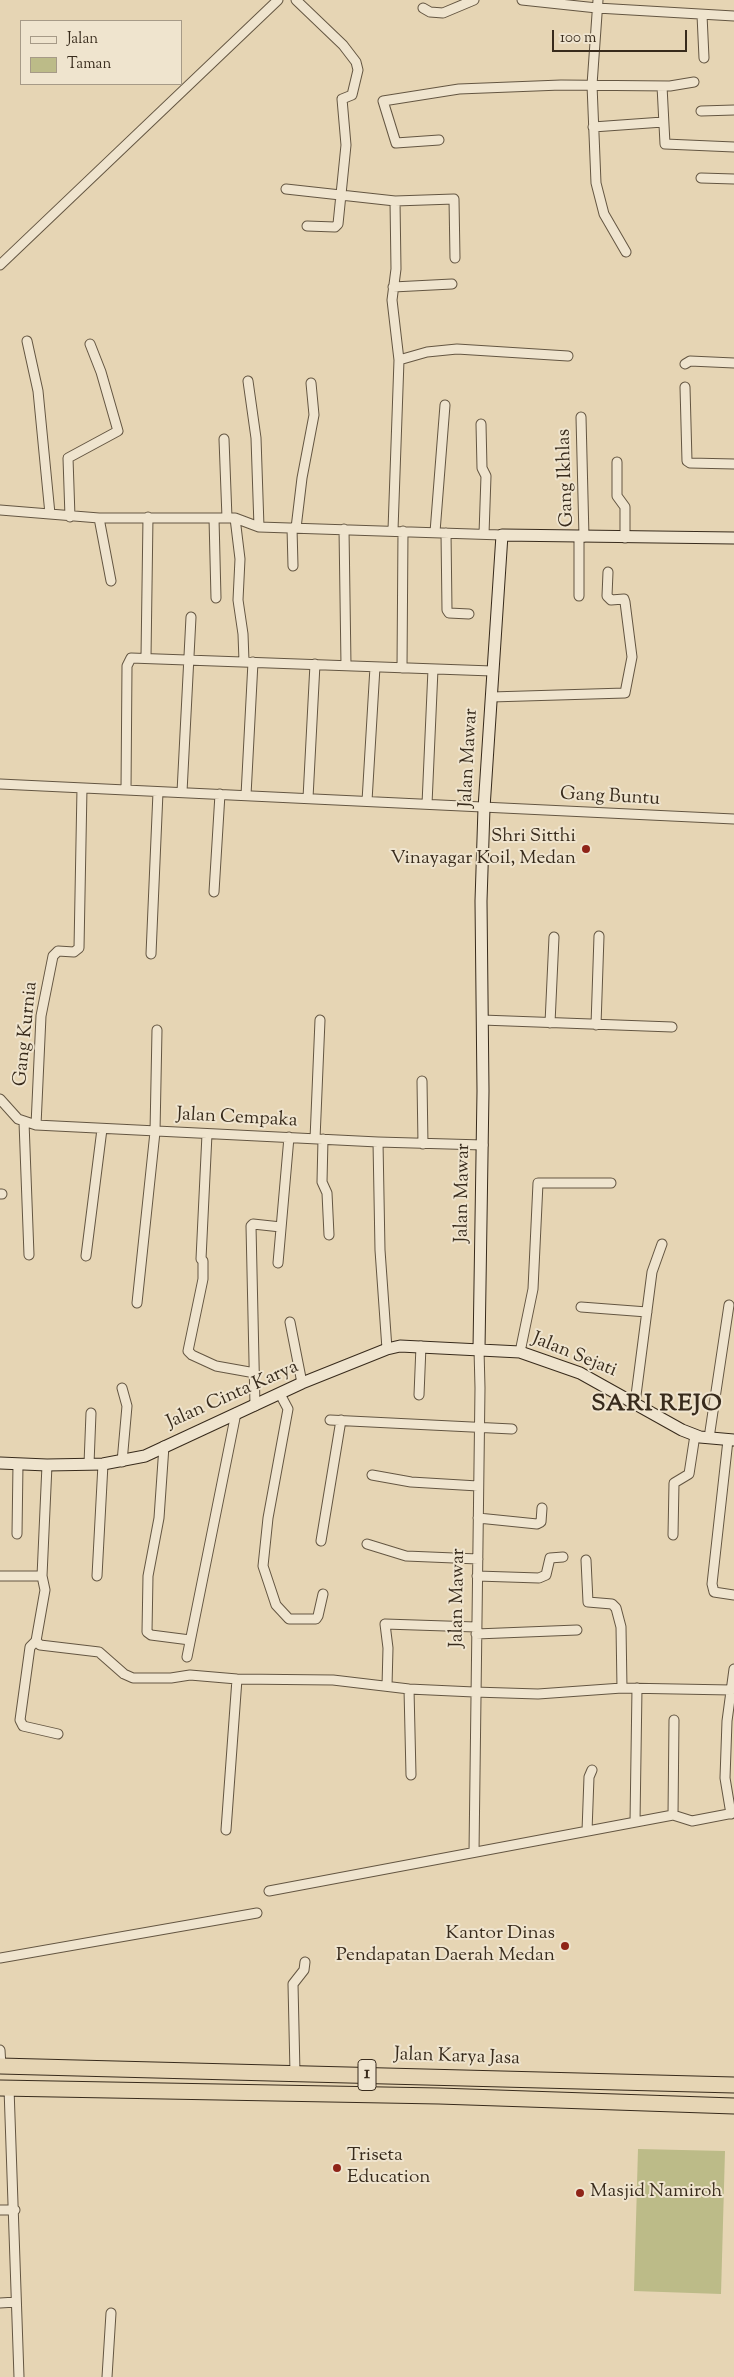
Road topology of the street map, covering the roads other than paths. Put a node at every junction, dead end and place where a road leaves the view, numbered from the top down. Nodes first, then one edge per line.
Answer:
1 (278, 0) edge
2 (296, 0) edge
3 (474, 0) edge
4 (522, 0) edge
5 (598, 4) edge
6 (422, 8) dead end
7 (702, 15) junction
8 (734, 16) edge
9 (704, 58) dead end
10 (694, 82) dead end
11 (592, 85) junction
12 (662, 86) junction
13 (734, 110) edge
14 (701, 111) dead end
15 (663, 122) junction
16 (593, 127) junction
17 (439, 140) dead end
18 (734, 147) edge
19 (701, 178) dead end
20 (734, 179) edge
21 (286, 189) dead end
22 (340, 195) junction
23 (394, 201) junction
24 (307, 226) dead end
25 (626, 252) dead end
26 (455, 258) dead end
27 (0, 265) edge
28 (452, 284) dead end
29 (393, 288) junction
30 (28, 341) dead end
31 (90, 344) dead end
32 (568, 356) dead end
33 (399, 360) junction
34 (734, 363) edge
35 (685, 364) dead end
36 (248, 381) dead end
37 (311, 383) dead end
38 (685, 387) dead end
39 (445, 405) dead end
40 (581, 417) dead end
41 (481, 424) dead end
42 (224, 439) dead end
43 (617, 462) dead end
44 (734, 464) edge
45 (0, 510) edge
46 (50, 514) junction
47 (70, 517) junction
48 (148, 517) junction
49 (99, 518) junction
50 (214, 518) junction
51 (231, 518) junction
52 (258, 527) junction
53 (294, 528) junction
54 (344, 529) junction
55 (393, 530) junction
56 (403, 531) junction
57 (436, 532) junction
58 (446, 533) junction
59 (484, 534) junction
60 (502, 535) junction
61 (582, 537) junction
62 (625, 538) junction
63 (734, 538) edge
64 (293, 566) dead end
65 (608, 572) dead end
66 (111, 581) dead end
67 (579, 596) dead end
68 (216, 598) dead end
69 (469, 614) dead end
70 (191, 617) dead end
71 (146, 657) junction
72 (190, 659) junction
73 (248, 661) junction
74 (315, 664) junction
75 (346, 666) junction
76 (375, 667) junction
77 (402, 668) junction
78 (433, 669) junction
79 (492, 672) junction
80 (491, 697) junction
81 (0, 784) edge
82 (82, 788) junction
83 (126, 790) junction
84 (158, 792) junction
85 (182, 792) junction
86 (220, 794) junction
87 (246, 795) junction
88 (308, 798) junction
89 (367, 801) junction
90 (427, 804) junction
91 (484, 808) junction
92 (734, 819) edge
93 (214, 892) dead end
94 (554, 936) dead end
95 (599, 936) dead end
96 (151, 954) dead end
97 (320, 1020) dead end
98 (482, 1020) junction
99 (550, 1023) junction
100 (596, 1025) junction
101 (672, 1028) dead end
102 (157, 1030) dead end
103 (422, 1081) dead end
104 (0, 1099) edge
105 (24, 1122) junction
106 (36, 1126) junction
107 (102, 1129) junction
108 (154, 1132) junction
109 (207, 1134) junction
110 (289, 1137) junction
111 (319, 1139) junction
112 (378, 1142) junction
113 (423, 1144) junction
114 (483, 1145) junction
115 (611, 1183) dead end
116 (281, 1227) junction
117 (329, 1236) dead end
118 (662, 1244) dead end
119 (29, 1255) dead end
120 (86, 1256) dead end
121 (278, 1264) dead end
122 (137, 1303) dead end
123 (729, 1305) dead end
124 (581, 1307) dead end
125 (647, 1312) junction
126 (290, 1322) dead end
127 (421, 1346) junction
128 (387, 1349) junction
129 (479, 1349) junction
130 (520, 1352) junction
131 (255, 1373) junction
132 (302, 1383) junction
133 (122, 1388) dead end
134 (280, 1394) junction
135 (419, 1395) dead end
136 (635, 1403) junction
137 (255, 1406) junction
138 (236, 1413) junction
139 (91, 1414) dead end
140 (330, 1420) dead end
141 (341, 1420) junction
142 (479, 1429) junction
143 (512, 1429) dead end
144 (695, 1435) junction
145 (709, 1438) junction
146 (731, 1440) edge
147 (164, 1446) junction
148 (122, 1462) junction
149 (0, 1463) edge
150 (18, 1464) junction
151 (89, 1464) junction
152 (103, 1464) junction
153 (47, 1465) junction
154 (372, 1475) dead end
155 (478, 1486) junction
156 (542, 1508) dead end
157 (478, 1518) junction
158 (17, 1534) dead end
159 (673, 1535) dead end
160 (321, 1541) dead end
161 (367, 1544) dead end
162 (563, 1557) dead end
163 (478, 1559) junction
164 (586, 1560) dead end
165 (0, 1576) edge
166 (42, 1576) junction
167 (97, 1576) dead end
168 (477, 1576) junction
169 (323, 1594) dead end
170 (734, 1595) edge
171 (476, 1630) junction
172 (577, 1630) dead end
173 (190, 1640) junction
174 (36, 1641) junction
175 (187, 1657) dead end
176 (734, 1669) edge
177 (237, 1679) junction
178 (387, 1686) junction
179 (622, 1688) junction
180 (637, 1688) junction
181 (409, 1689) junction
182 (731, 1690) junction
183 (474, 1692) junction
184 (674, 1720) dead end
185 (730, 1721) edge
186 (58, 1734) dead end
187 (592, 1770) dead end
188 (411, 1774) dead end
189 (732, 1814) edge
190 (673, 1815) junction
191 (635, 1822) junction
192 (226, 1830) dead end
193 (587, 1831) junction
194 (474, 1852) junction
195 (269, 1891) dead end
196 (257, 1913) dead end
197 (0, 1958) edge
198 (305, 1962) dead end
199 (0, 2050) edge
200 (0, 2066) edge
201 (296, 2073) junction
202 (439, 2078) junction
203 (734, 2085) edge
204 (5, 2088) edge
205 (439, 2096) junction
206 (734, 2106) edge
207 (0, 2210) edge
208 (14, 2210) junction
209 (16, 2302) junction
210 (0, 2303) edge
211 (112, 2313) dead end
212 (19, 2377) edge
213 (107, 2377) edge

1 - 27 street
2 - 22 street
3 - 6 street
4 - 5 street
5 - 7 street
5 - 11 street
7 - 8 street
7 - 9 street
10 - 12 street
11 - 12 street
11 - 16 street
11 - 17 street
12 - 15 street
13 - 14 street
15 - 16 street
15 - 18 street
16 - 25 street
19 - 20 street
21 - 22 street
22 - 23 street
22 - 24 street
23 - 26 street
23 - 29 street
28 - 29 street
29 - 33 street
30 - 46 street
31 - 47 street
32 - 33 street
33 - 55 street
34 - 35 street
36 - 52 street
37 - 53 street
38 - 44 street
39 - 57 street
40 - 61 street, Gang Ikhlas
41 - 59 street
42 - 51 street
43 - 62 street
45 - 46 street
46 - 47 street
47 - 49 street
48 - 49 street
48 - 50 street
48 - 71 street
49 - 66 street
50 - 51 street
50 - 68 street
51 - 52 street
51 - 73 street
52 - 53 street
53 - 54 street
53 - 64 street
54 - 55 street
54 - 75 street
55 - 56 street
56 - 57 street
56 - 77 street
57 - 58 street
58 - 59 street
58 - 69 street
59 - 60 street
60 - 61 street
60 - 79 street, Jalan Mawar
61 - 62 street
61 - 67 street, Gang Ikhlas
62 - 63 street
65 - 80 street
70 - 72 street
71 - 72 street
71 - 83 street
72 - 73 street
72 - 85 street
73 - 74 street
73 - 87 street
74 - 75 street
74 - 88 street
75 - 76 street
76 - 77 street
76 - 89 street
77 - 78 street
78 - 79 street
78 - 90 street
79 - 80 street, Jalan Mawar
80 - 91 street, Jalan Mawar
81 - 82 street, Gang Buntu
82 - 83 street, Gang Buntu
82 - 106 street, Gang Kurnia
83 - 84 street, Gang Buntu
84 - 85 street, Gang Buntu
84 - 96 street
85 - 86 street, Gang Buntu
86 - 87 street, Gang Buntu
86 - 93 street
87 - 88 street, Gang Buntu
88 - 89 street, Gang Buntu
89 - 90 street, Gang Buntu
90 - 91 street, Gang Buntu
91 - 92 street, Gang Buntu
91 - 98 street, Jalan Mawar
94 - 99 street
95 - 100 street
97 - 111 street
98 - 99 street
98 - 114 street, Jalan Mawar
99 - 100 street
100 - 101 street
102 - 108 street
103 - 113 street
104 - 105 street, Jalan Cempaka
105 - 106 street, Jalan Cempaka
105 - 119 street
106 - 107 street, Jalan Cempaka
107 - 108 street, Jalan Cempaka
107 - 120 street
108 - 109 street, Jalan Cempaka
108 - 122 street
109 - 110 street, Jalan Cempaka
109 - 131 street
110 - 111 street, Jalan Cempaka
110 - 116 street
111 - 112 street, Jalan Cempaka
111 - 117 street
112 - 113 street, Jalan Cempaka
112 - 128 street
113 - 114 street, Jalan Cempaka
114 - 129 street, Jalan Mawar
115 - 130 street
116 - 121 street
116 - 131 street
118 - 125 street
123 - 145 street
124 - 125 street
125 - 136 street
126 - 132 street
127 - 128 street, Jalan Cinta Karya
127 - 129 street, Jalan Cinta Karya
127 - 135 street
128 - 132 street, Jalan Cinta Karya
129 - 130 street, Jalan Sejati
129 - 142 street, Jalan Mawar
130 - 136 street, Jalan Sejati
131 - 137 street
132 - 134 street, Jalan Cinta Karya
133 - 148 street
134 - 137 street, Jalan Cinta Karya
134 - 169 street
136 - 144 street, Jalan Sejati
137 - 138 street, Jalan Cinta Karya
138 - 147 street, Jalan Cinta Karya
138 - 173 street
139 - 151 street
140 - 141 street
141 - 142 street
141 - 160 street
142 - 143 street
142 - 155 street, Jalan Mawar
144 - 145 street, Jalan Sejati
144 - 159 street
145 - 146 street, Jalan Sejati
146 - 170 street
147 - 148 street, Jalan Cinta Karya
147 - 173 street
148 - 152 street, Jalan Cinta Karya
149 - 150 street, Jalan Cinta Karya
150 - 153 street, Jalan Cinta Karya
150 - 158 street
151 - 152 street, Jalan Cinta Karya
151 - 153 street, Jalan Cinta Karya
152 - 167 street
153 - 166 street
154 - 155 street
155 - 157 street, Jalan Mawar
156 - 157 street
157 - 163 street, Jalan Mawar
161 - 163 street
162 - 168 street
163 - 168 street, Jalan Mawar
164 - 179 street
165 - 166 street
166 - 174 street
168 - 171 street, Jalan Mawar
171 - 172 street
171 - 178 street
171 - 183 street, Jalan Mawar
173 - 175 street
174 - 177 street
174 - 186 street
176 - 182 street
177 - 178 street
177 - 192 street
178 - 181 street
179 - 180 street
179 - 183 street
180 - 182 street
180 - 191 street
181 - 183 street
181 - 188 street
182 - 185 street
183 - 194 street, Jalan Mawar
184 - 190 street
185 - 189 street
187 - 193 street
189 - 190 street
190 - 191 street
191 - 193 street
193 - 194 street
194 - 195 street
196 - 197 street
198 - 201 street
199 - 200 street
200 - 201 highway, Jalan Karya Jasa / 1
201 - 202 highway, Jalan Karya Jasa / 1
202 - 203 highway, Jalan Karya Jasa / 1
202 - 205 highway
204 - 205 highway, Jalan Karya Jasa / 1
204 - 208 street
205 - 206 highway, Jalan Karya Jasa / 1
207 - 208 street
208 - 209 street
209 - 210 street
209 - 212 street
211 - 213 street

